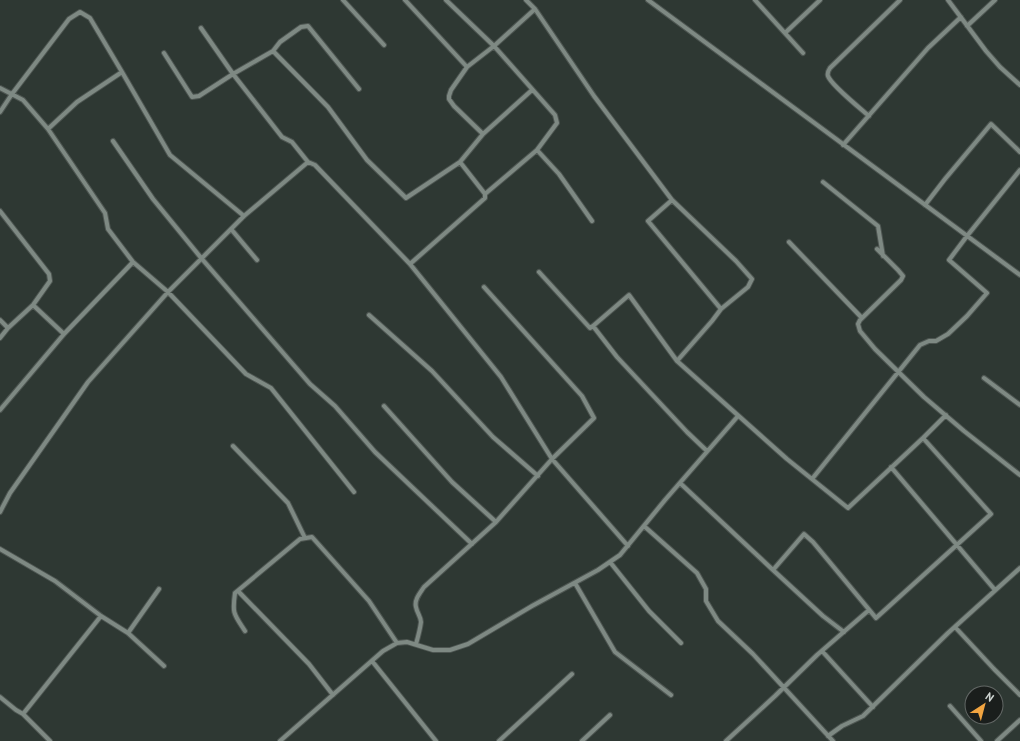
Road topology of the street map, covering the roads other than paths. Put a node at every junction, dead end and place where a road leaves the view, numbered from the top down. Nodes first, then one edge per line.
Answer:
1 (343, 0) edge
2 (405, 0) edge
3 (446, 0) edge
4 (526, 0) edge
5 (648, 0) edge
6 (755, 0) edge
7 (820, 0) edge
8 (900, 0) edge
9 (948, 0) edge
10 (995, 0) edge
11 (535, 9) junction
12 (961, 18) junction
13 (967, 26) junction
14 (201, 28) dead end
15 (785, 33) junction
16 (384, 45) dead end
17 (494, 46) junction
18 (273, 51) junction
19 (164, 53) dead end
20 (803, 53) dead end
21 (468, 67) junction
22 (122, 72) junction
23 (233, 74) junction
24 (1020, 85) edge
25 (0, 88) edge
26 (359, 89) dead end
27 (532, 90) junction
28 (12, 94) junction
29 (0, 112) edge
30 (868, 116) junction
31 (48, 129) junction
32 (483, 134) junction
33 (113, 141) dead end
34 (843, 145) junction
35 (537, 150) junction
36 (1020, 152) edge
37 (308, 162) junction
38 (460, 162) junction
39 (1020, 170) edge
40 (823, 182) dead end
41 (486, 194) junction
42 (672, 200) junction
43 (925, 205) junction
44 (0, 211) edge
45 (244, 216) junction
46 (592, 221) dead end
47 (231, 229) junction
48 (967, 236) junction
49 (788, 242) dead end
50 (877, 249) dead end
51 (884, 256) junction
52 (202, 259) junction
53 (257, 260) dead end
54 (133, 262) junction
55 (410, 264) junction
56 (539, 272) dead end
57 (1020, 275) edge
58 (484, 288) dead end
59 (168, 292) junction
60 (33, 305) junction
61 (721, 309) junction
62 (369, 315) dead end
63 (862, 318) junction
64 (0, 320) edge
65 (593, 326) junction
66 (8, 328) junction
67 (64, 334) junction
68 (0, 338) edge
69 (677, 361) junction
70 (898, 372) junction
71 (984, 378) dead end
72 (1020, 405) edge
73 (384, 406) dead end
74 (0, 410) edge
75 (946, 415) junction
76 (738, 416) junction
77 (923, 438) junction
78 (233, 446) dead end
79 (707, 451) junction
80 (552, 459) junction
81 (891, 468) junction
82 (1020, 475) edge
83 (538, 476) junction
84 (812, 479) junction
85 (680, 483) junction
86 (354, 492) dead end
87 (0, 512) edge
88 (496, 522) junction
89 (644, 526) junction
90 (305, 538) junction
91 (472, 544) junction
92 (957, 545) junction
93 (628, 546) junction
94 (0, 549) edge
95 (610, 562) junction
96 (1020, 568) edge
97 (773, 570) junction
98 (575, 583) junction
99 (159, 590) dead end
100 (995, 590) junction
101 (238, 591) junction
102 (869, 610) junction
103 (101, 616) junction
104 (955, 627) junction
105 (245, 631) dead end
106 (844, 632) junction
107 (128, 633) junction
108 (398, 643) junction
109 (681, 643) dead end
110 (416, 644) junction
111 (822, 651) junction
112 (372, 661) junction
113 (164, 666) dead end
114 (572, 674) dead end
115 (783, 688) junction
116 (334, 694) junction
117 (671, 695) dead end
118 (1020, 695) edge
119 (0, 697) edge
120 (950, 706) dead end
121 (872, 707) junction
122 (23, 714) junction
123 (610, 715) dead end
124 (1020, 720) edge
125 (828, 736) junction
126 (50, 741) edge
127 (280, 741) edge
128 (436, 741) edge
129 (499, 741) edge
130 (582, 741) edge
131 (726, 741) edge
132 (833, 741) edge
133 (981, 741) edge
134 (998, 741) edge

1 - 16 street
2 - 21 street
3 - 17 street
4 - 11 street
5 - 34 street
6 - 15 street
7 - 15 street
8 - 30 street
9 - 12 street
10 - 13 street
11 - 17 street
11 - 42 street
12 - 13 street
12 - 30 street
13 - 24 street
14 - 23 street
15 - 20 street
17 - 21 street
17 - 27 street
18 - 23 street
18 - 26 street
18 - 38 street
19 - 23 street
21 - 32 street
22 - 28 street
22 - 31 street
22 - 45 street
23 - 37 street
25 - 28 street
27 - 32 street
27 - 35 street
28 - 29 street
28 - 31 street
30 - 34 street
31 - 54 street
32 - 38 street
33 - 52 street
34 - 43 street
35 - 41 street
35 - 46 street
36 - 43 street
37 - 45 street
37 - 55 street
38 - 41 street
39 - 48 street
40 - 51 street
41 - 55 street
42 - 61 street
42 - 61 street
43 - 48 street
44 - 60 street
45 - 47 street
47 - 52 street
47 - 53 street
48 - 57 street
48 - 70 street
49 - 63 street
50 - 51 street
51 - 63 street
52 - 59 street
52 - 91 street
54 - 59 street
54 - 67 street
55 - 80 street
56 - 65 street
58 - 80 street
59 - 86 street
59 - 87 street
60 - 66 street
60 - 67 street
61 - 69 street
62 - 83 street
63 - 70 street
64 - 66 street
65 - 69 street
65 - 79 street
66 - 68 street
67 - 74 street
69 - 76 street
70 - 75 street
70 - 84 street
71 - 72 street
73 - 88 street
75 - 77 street
75 - 82 street
76 - 79 street
76 - 84 street
77 - 81 street
77 - 92 street
78 - 90 street
79 - 85 street
80 - 83 street
80 - 93 street
81 - 84 street
81 - 92 street
83 - 88 street
85 - 89 street
85 - 97 street
88 - 91 street
89 - 93 street
89 - 115 street
90 - 101 street
90 - 108 street
91 - 110 street
92 - 100 street
92 - 102 street
93 - 95 street
94 - 103 street
95 - 98 street
95 - 109 street
96 - 100 street
97 - 102 street
97 - 106 street
98 - 110 street
98 - 117 street
99 - 107 street
100 - 104 street
101 - 105 street
101 - 116 street
102 - 106 street
103 - 107 street
103 - 122 street
104 - 118 street
104 - 121 street
106 - 111 street
107 - 113 street
108 - 110 street
108 - 112 street
111 - 115 street
111 - 121 street
112 - 116 street
112 - 128 street
114 - 129 street
115 - 125 street
115 - 131 street
116 - 127 street
119 - 122 street
120 - 133 street
121 - 125 street
122 - 126 street
123 - 130 street
124 - 134 street
125 - 132 street

